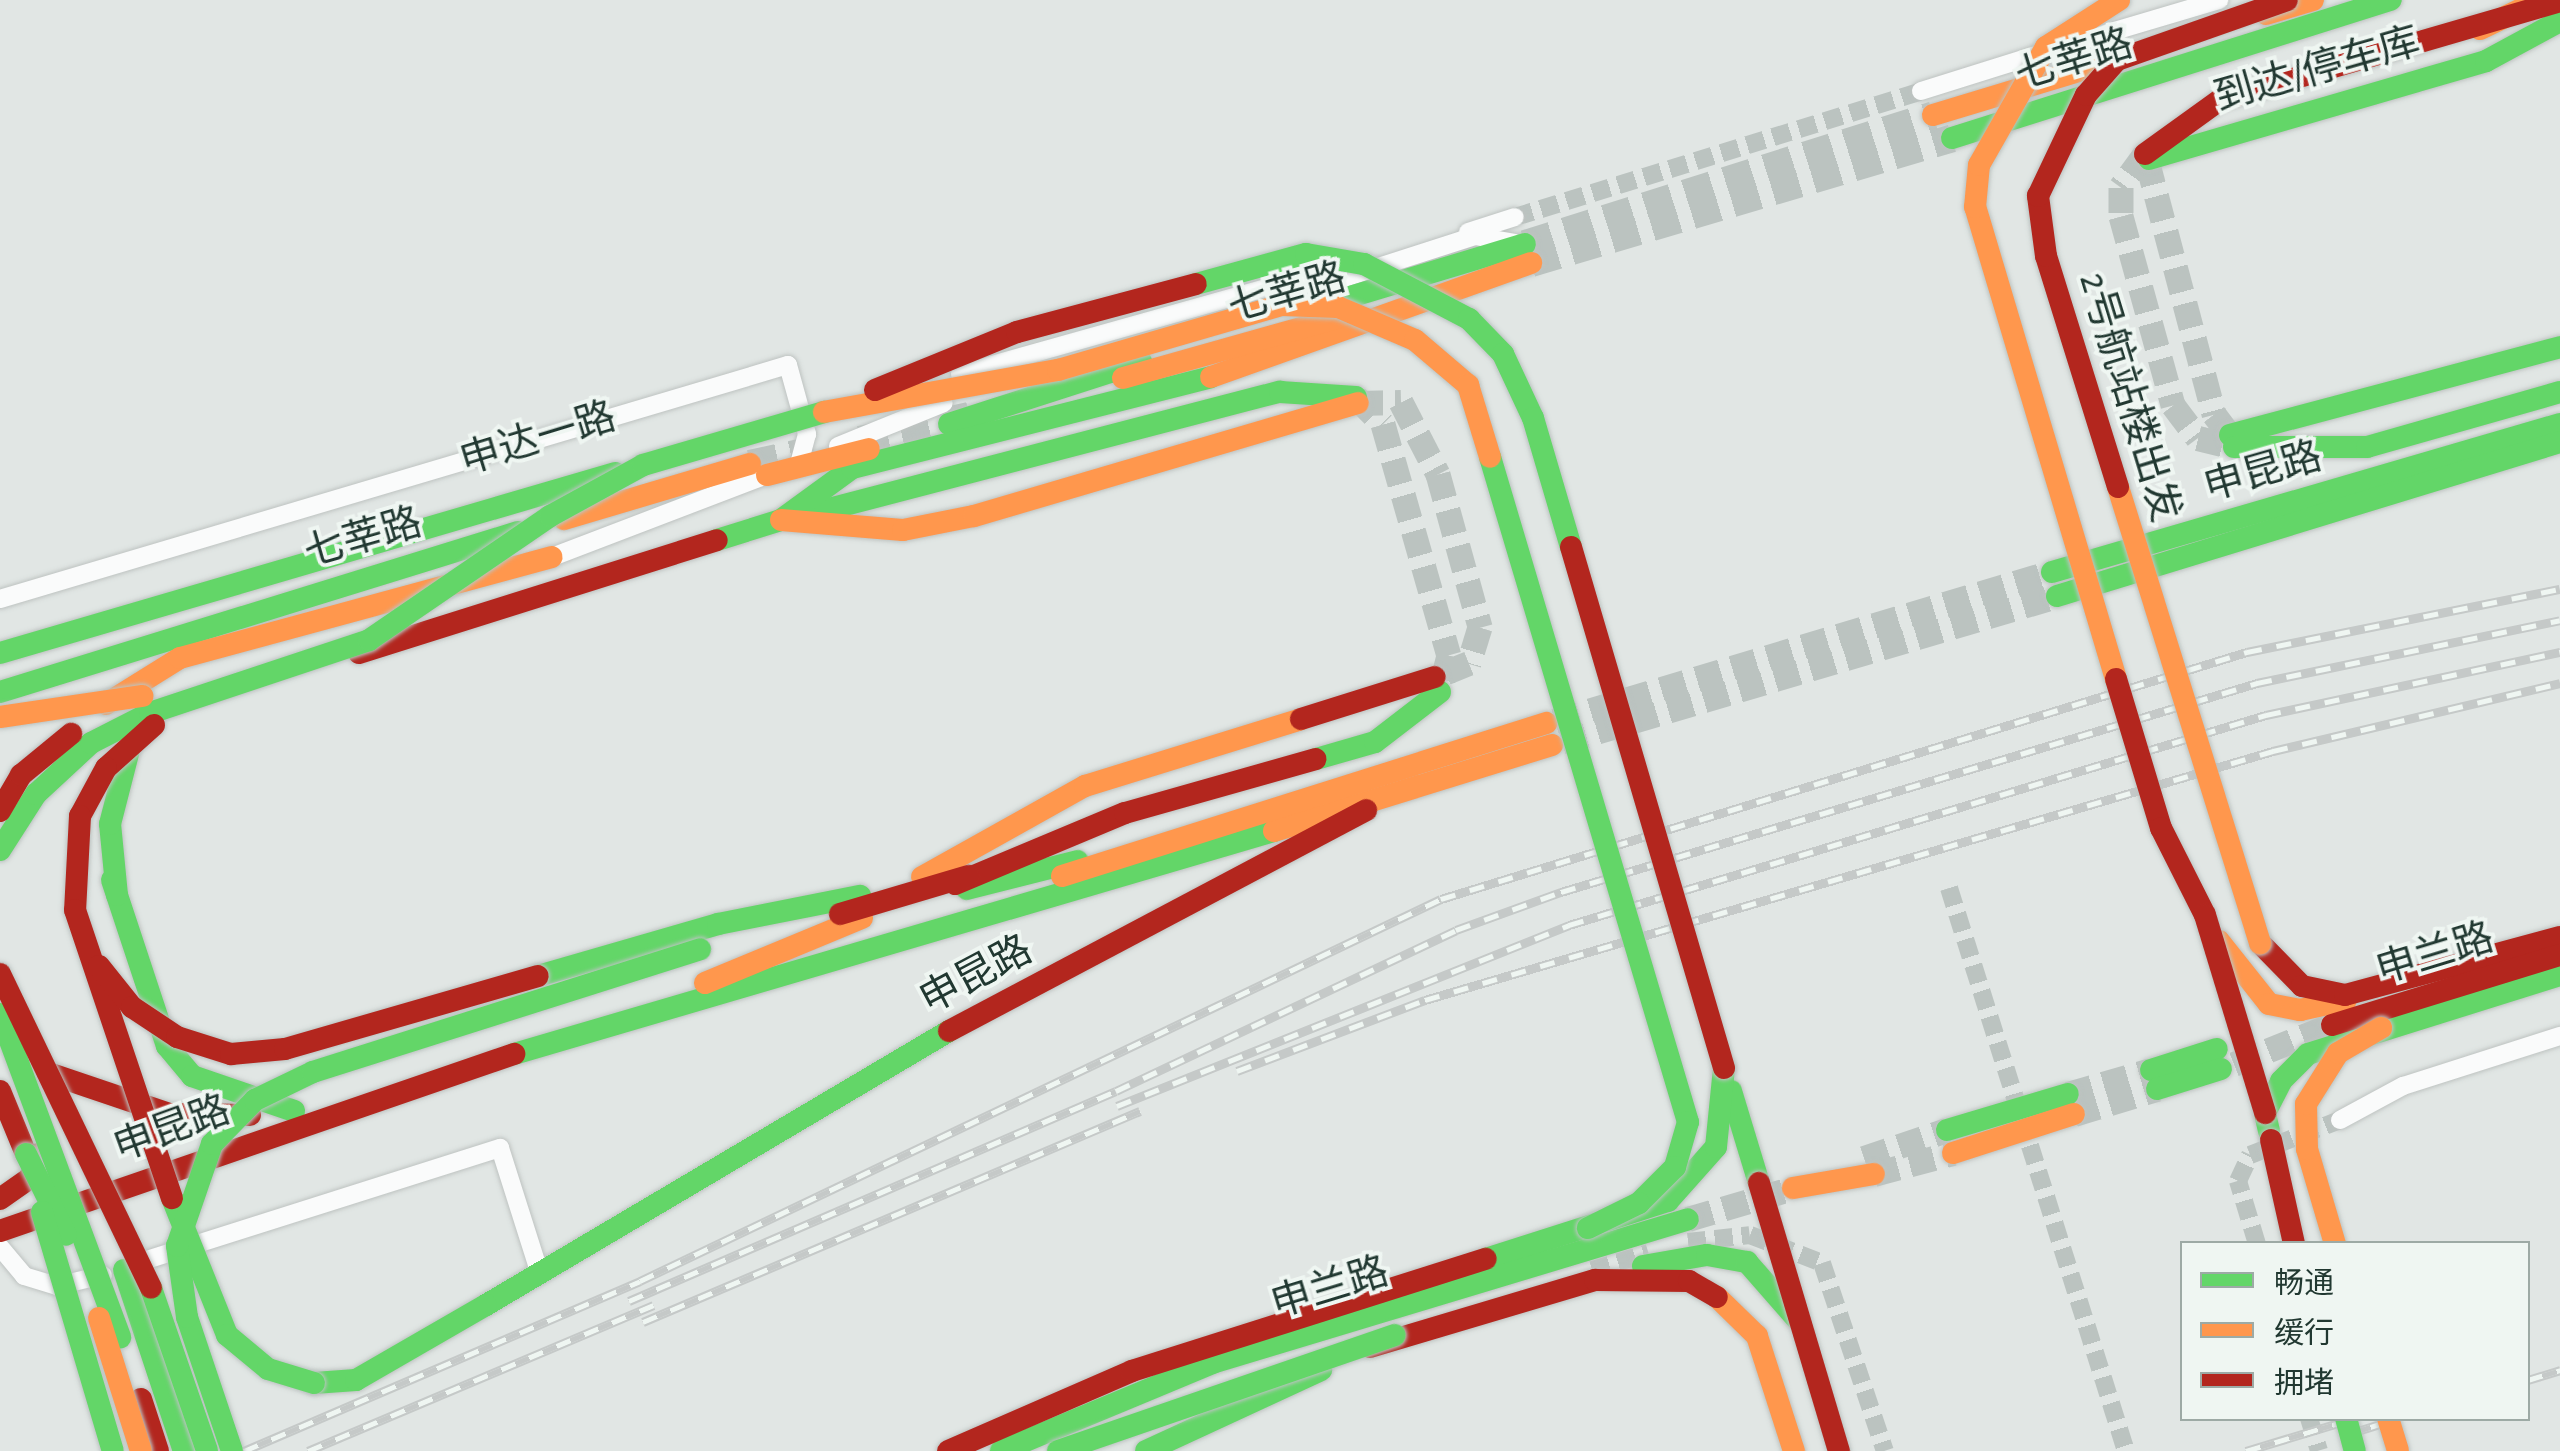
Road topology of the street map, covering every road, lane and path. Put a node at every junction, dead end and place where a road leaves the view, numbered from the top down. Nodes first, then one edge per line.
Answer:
1 (2119, 0) edge
2 (2220, 0) edge
3 (2287, 0) edge
4 (2313, 0) edge
5 (2391, 0) edge
6 (2540, 0) edge
7 (2560, 1) edge
8 (2560, 21) edge
9 (2480, 29) junction
10 (1921, 91) tunnel mouth
11 (1934, 115) tunnel mouth
12 (1952, 138) tunnel mouth
13 (1515, 217) tunnel mouth
14 (1528, 254) junction
15 (1387, 259) dead end
16 (1257, 299) dead end
17 (2552, 347) edge
18 (994, 364) junction
19 (1000, 384) junction
20 (2560, 392) edge
21 (1064, 395) dead end
22 (800, 407) junction
23 (825, 412) junction
24 (2560, 424) edge
25 (2560, 442) edge
26 (2496, 443) junction
27 (800, 461) junction
28 (643, 465) junction
29 (758, 470) junction
30 (2424, 488) junction
31 (781, 520) junction
32 (552, 557) junction
33 (588, 578) junction
34 (473, 595) junction
35 (0, 599) edge
36 (0, 653) edge
37 (0, 692) edge
38 (142, 696) junction
39 (196, 700) junction
40 (0, 718) edge
41 (1522, 754) junction
42 (0, 811) edge
43 (0, 850) edge
44 (1120, 850) junction
45 (968, 876) junction
46 (117, 895) junction
47 (860, 896) junction
48 (933, 898) junction
49 (2205, 914) junction
50 (984, 919) junction
51 (806, 920) junction
52 (2560, 937) edge
53 (87, 950) junction
54 (2560, 954) edge
55 (0, 974) edge
56 (2560, 976) edge
57 (2372, 992) junction
58 (655, 1005) junction
59 (3, 1018) edge
60 (2332, 1025) tunnel mouth
61 (2381, 1028) junction
62 (2560, 1036) edge
63 (2219, 1059) tunnel mouth
64 (1724, 1068) junction
65 (2154, 1079) tunnel mouth
66 (407, 1084) junction
67 (0, 1090) edge
68 (66, 1092) junction
69 (2071, 1104) tunnel mouth
70 (294, 1111) junction
71 (2265, 1113) junction
72 (2340, 1120) tunnel mouth
73 (1950, 1142) tunnel mouth
74 (26, 1154) junction
75 (1870, 1166) tunnel mouth
76 (1794, 1188) tunnel mouth
77 (0, 1199) edge
78 (1688, 1220) tunnel mouth
79 (1588, 1228) junction
80 (0, 1231) edge
81 (2293, 1241) edge
82 (2334, 1241) edge
83 (0, 1247) edge
84 (539, 1271) junction
85 (1595, 1280) junction
86 (1802, 1331) junction
87 (1396, 1335) junction
88 (1178, 1414) dead end
89 (2347, 1421) edge
90 (2389, 1421) edge
91 (113, 1451) edge
92 (141, 1451) edge
93 (158, 1451) edge
94 (184, 1451) edge
95 (207, 1451) edge
96 (232, 1451) edge
97 (948, 1451) edge
98 (1001, 1451) edge
99 (1058, 1451) edge
100 (1101, 1451) edge
101 (1146, 1451) edge
102 (1794, 1451) edge
103 (1839, 1451) edge
104 (2356, 1451) edge
105 (2398, 1451) edge

1 - 49 main road, bridge
2 - 10 street
3 - 57 main road, 2号航站楼出发, bridge
4 - 11 main road
5 - 12 main road, 七莘路
6 - 9 main road
7 - 9 main road, 到达/停车库
8 - 9 main road, 到达/停车库
13 - 15 street
14 - 18 street
14 - 21 main road, 七莘路
14 - 29 main road, 七莘路
14 - 31 main road
16 - 19 street
17 - 20 main road
18 - 19 street
18 - 22 street
19 - 27 street
22 - 27 street
22 - 35 street, 申达一路
23 - 28 main road, bridge
23 - 64 main road, bridge
23 - 79 main road, bridge
24 - 26 main road, 申昆路
25 - 30 main road, 申昆路
26 - 30 main road, 申昆路
26 - 30 main road, 申昆路
27 - 29 street
28 - 36 main road, bridge
28 - 39 main road, bridge
29 - 32 street
29 - 37 main road, 七莘路
31 - 31 main road
31 - 33 main road
32 - 34 main road
32 - 46 main road
33 - 34 main road
33 - 46 main road
34 - 38 main road
38 - 40 main road, bridge
38 - 42 main road, bridge
39 - 43 main road, bridge
39 - 53 main road, bridge
41 - 44 main road, 申昆路
41 - 50 main road, 申昆路
41 - 84 main road, 申昆路
44 - 48 main road
44 - 50 main road, 申昆路
45 - 47 main road, 申昆路
45 - 48 main road, 申昆路
45 - 51 main road
46 - 70 main road
47 - 51 main road
47 - 53 main road, bridge
48 - 58 main road, 申昆路
49 - 57 main road, bridge
49 - 71 main road, bridge
50 - 58 main road, 申昆路
51 - 96 main road, bridge
52 - 57 main road
53 - 84 main road, 申昆路, bridge
54 - 60 main road, 申兰路
55 - 68 main road, bridge
56 - 61 main road
58 - 66 main road, 申昆路
59 - 70 main road
59 - 77 main road
59 - 93 main road, bridge
61 - 71 main road, bridge
61 - 82 main road, bridge
62 - 72 street
63 - 65 main road
64 - 79 main road, bridge
64 - 86 main road, bridge
66 - 70 main road
66 - 80 main road, 申昆路
67 - 74 main road
68 - 94 main road, bridge
68 - 95 main road, bridge
69 - 73 main road
71 - 81 main road, bridge
74 - 91 main road, bridge
74 - 92 main road, bridge
75 - 76 main road
78 - 98 main road, 申兰路
79 - 97 main road
83 - 84 street
85 - 86 main road, bridge
85 - 87 main road
85 - 102 main road
86 - 103 main road, bridge
87 - 99 main road, bridge
87 - 101 main road, bridge
88 - 100 main road, bridge
89 - 104 main road, bridge
90 - 105 main road, bridge

